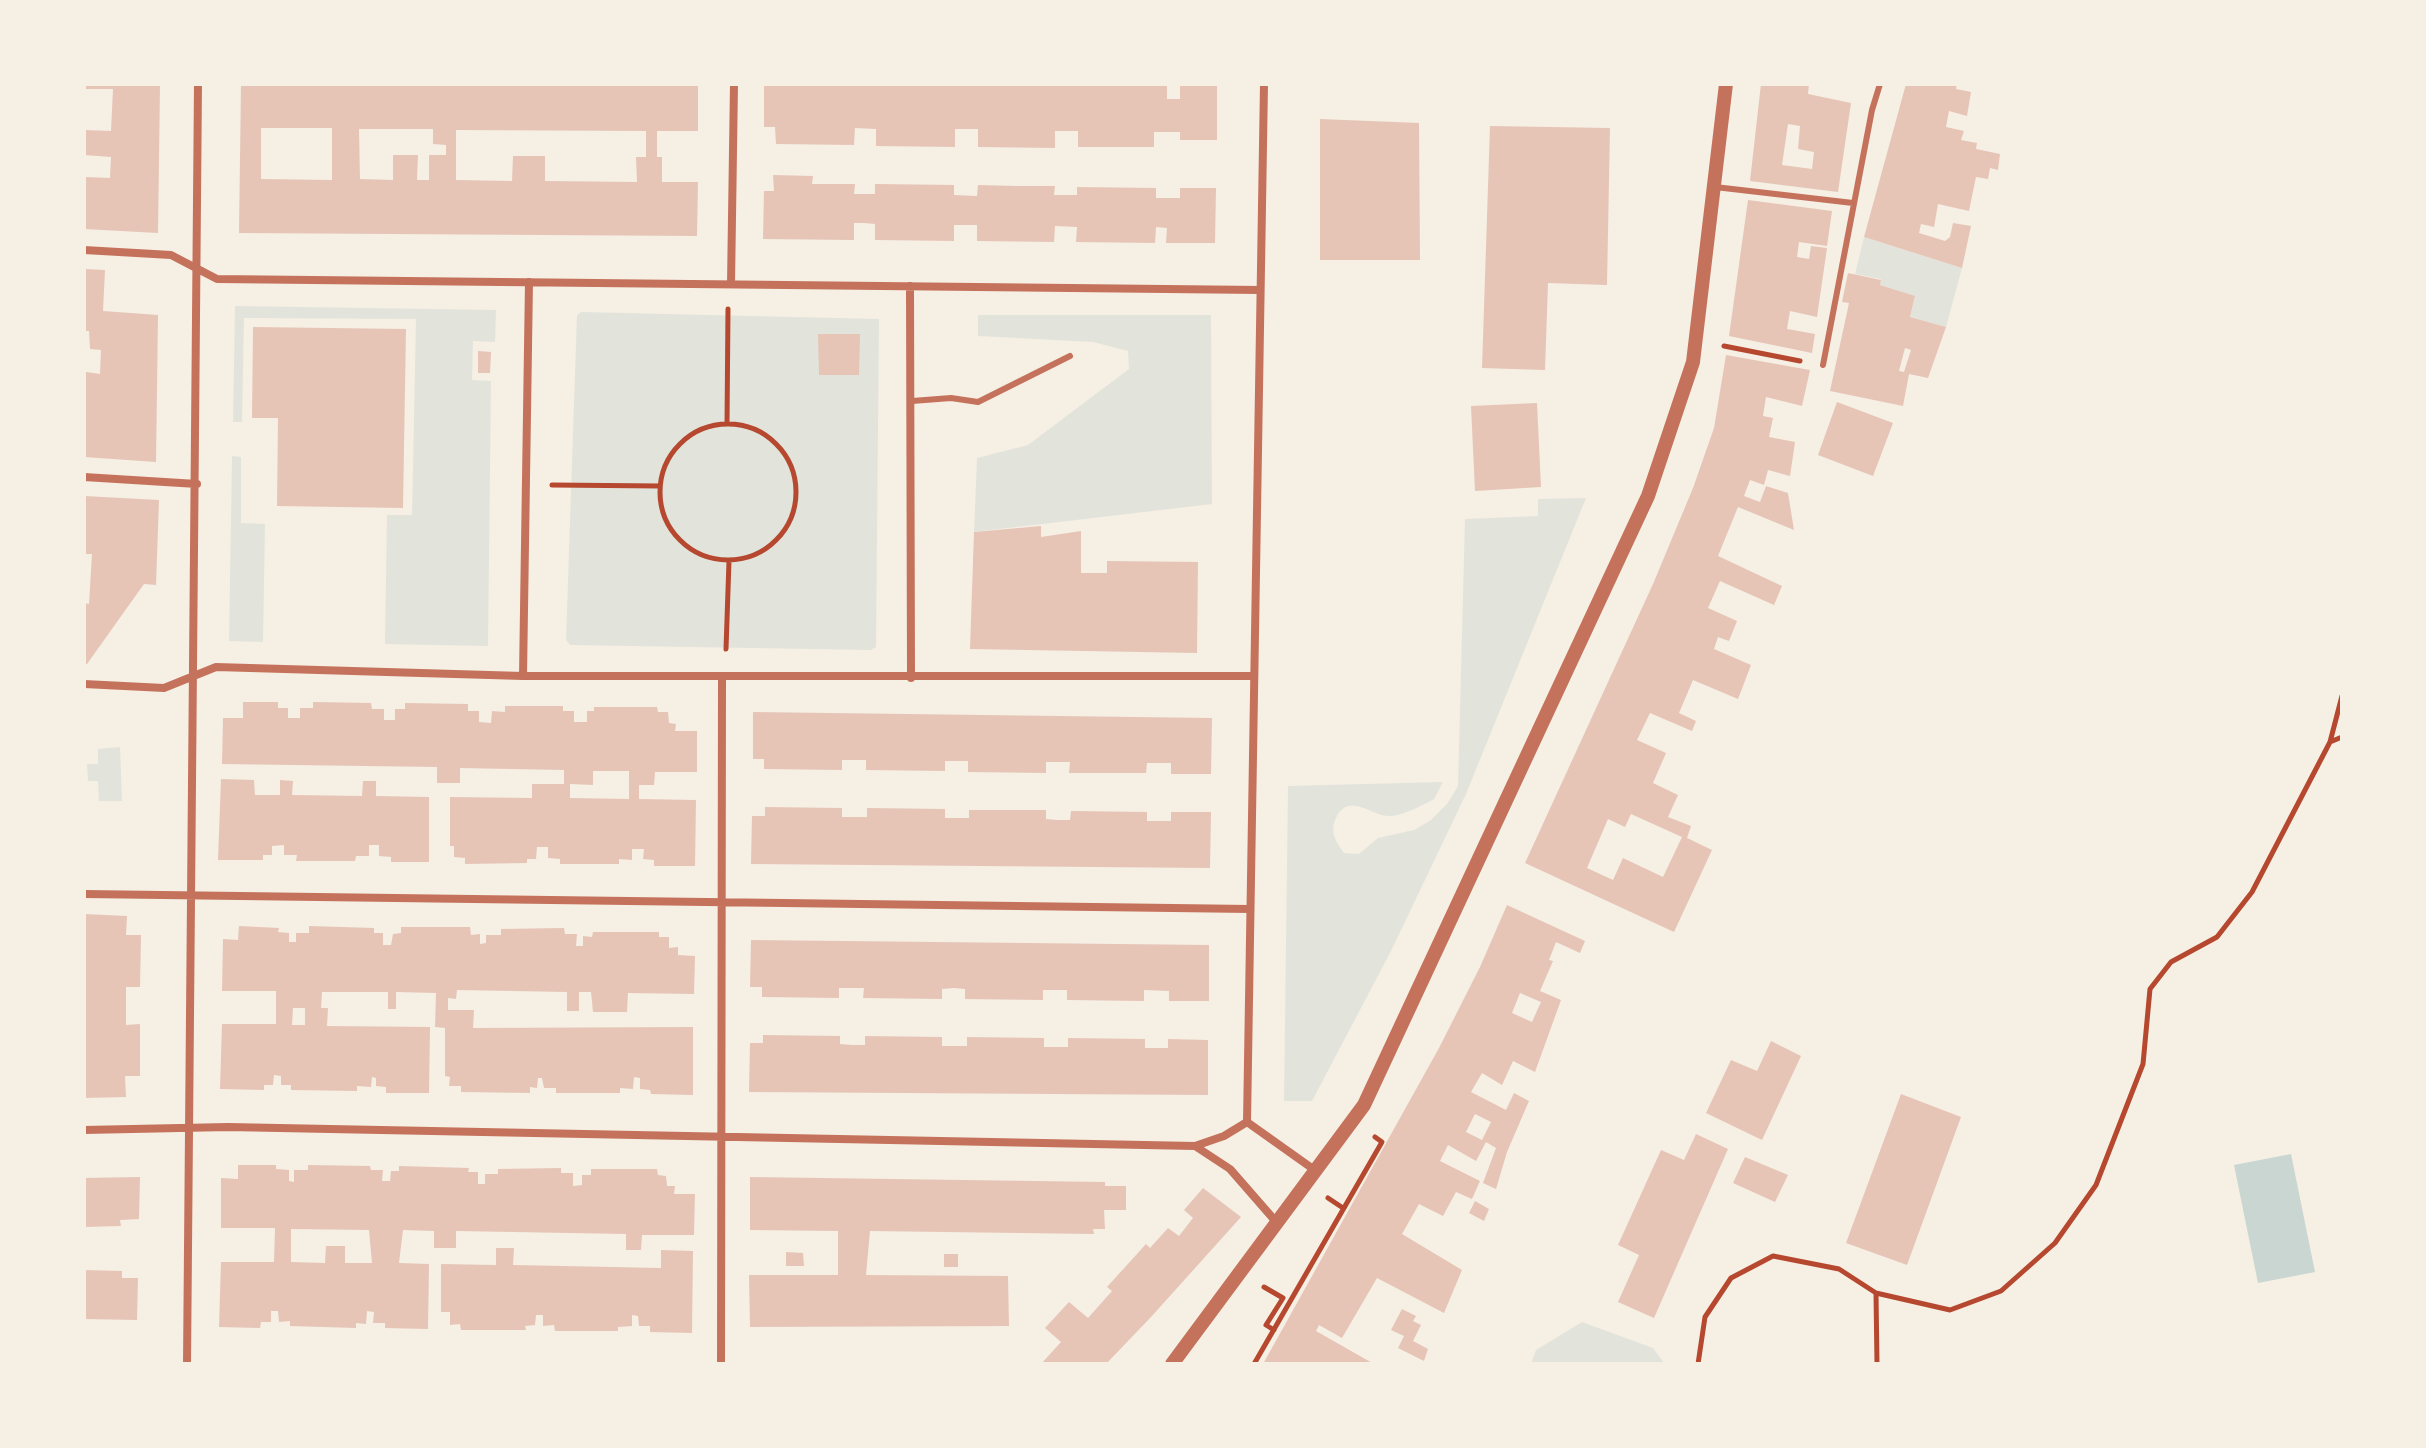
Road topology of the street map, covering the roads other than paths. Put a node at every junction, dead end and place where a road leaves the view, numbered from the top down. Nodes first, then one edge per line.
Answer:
1 (198, 84) edge
2 (734, 84) edge
3 (1264, 84) edge
4 (1726, 84) edge
5 (1880, 84) edge
6 (1715, 187) junction
7 (1853, 203) junction
8 (84, 250) edge
9 (194, 267) junction
10 (529, 282) junction
11 (731, 284) junction
12 (910, 286) junction
13 (1260, 290) junction
14 (1070, 356) dead end
15 (1823, 365) road end
16 (912, 401) junction
17 (84, 477) edge
18 (197, 484) junction
19 (193, 676) junction
20 (523, 676) junction
21 (1254, 676) junction
22 (722, 678) junction
23 (911, 678) junction
24 (84, 684) edge
25 (84, 894) edge
26 (192, 896) junction
27 (722, 904) junction
28 (1250, 909) junction
29 (1247, 1122) junction
30 (190, 1127) junction
31 (84, 1130) edge
32 (721, 1137) junction
33 (1195, 1146) junction
34 (1316, 1171) junction
35 (1278, 1224) junction
36 (187, 1364) edge
37 (721, 1364) edge
38 (1172, 1364) edge

1 - 9 street
2 - 11 street
3 - 13 street
4 - 6 street
5 - 7 lane
6 - 7 lane
6 - 34 street
7 - 15 lane
8 - 9 street
9 - 10 street
9 - 18 street
10 - 11 street
10 - 20 street
11 - 12 street
12 - 13 street
12 - 16 street
13 - 21 street
14 - 16 lane
16 - 23 street
17 - 18 street
18 - 19 street
19 - 20 street
19 - 24 street
19 - 26 street
20 - 22 street
21 - 23 street
21 - 28 street
22 - 23 street
22 - 27 street
25 - 26 street
26 - 27 street
26 - 30 street
27 - 28 street
27 - 32 street
28 - 29 street
29 - 33 street
29 - 34 street
30 - 31 street
30 - 32 street
30 - 36 street
32 - 33 street
32 - 37 street
33 - 35 street
34 - 35 street
35 - 38 street

